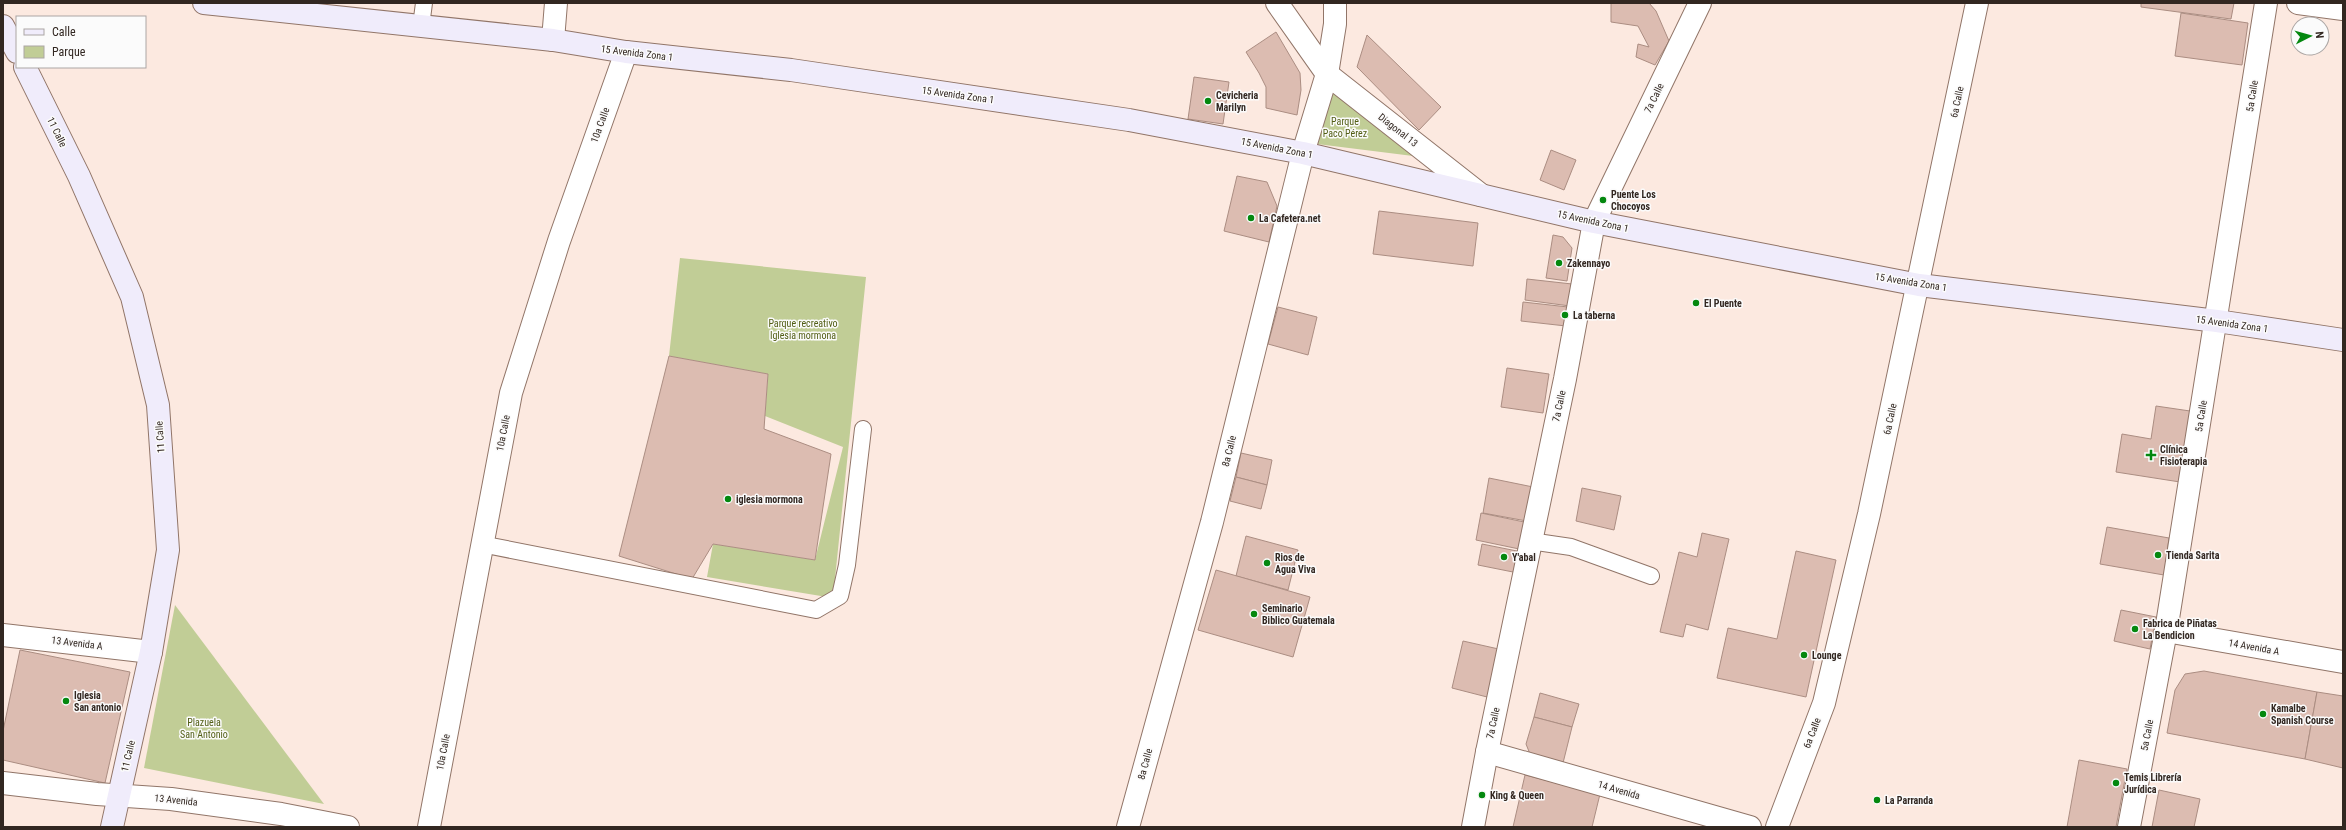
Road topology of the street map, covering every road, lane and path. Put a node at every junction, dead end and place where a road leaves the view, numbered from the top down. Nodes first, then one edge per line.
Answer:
1 (204, 3) edge
2 (424, 3) edge
3 (556, 3) edge
4 (1277, 3) edge
5 (1335, 3) edge
6 (1977, 3) edge
7 (2266, 3) edge
8 (2298, 3) edge
9 (1696, 5) edge
10 (2343, 9) edge
11 (3, 26) edge
12 (421, 26) junction
13 (553, 40) junction
14 (16, 50) edge
15 (626, 52) junction
16 (25, 68) edge
17 (1327, 74) junction
18 (1303, 153) junction
19 (1481, 195) junction
20 (1594, 222) junction
21 (1919, 285) junction
22 (2217, 321) junction
23 (2343, 340) edge
24 (863, 429) dead end
25 (1530, 541) junction
26 (481, 544) junction
27 (1651, 576) dead end
28 (2166, 632) junction
29 (3, 635) edge
30 (151, 652) junction
31 (2343, 662) edge
32 (1487, 752) junction
33 (3, 783) edge
34 (119, 796) junction
35 (112, 827) edge
36 (348, 827) edge
37 (429, 827) edge
38 (1128, 827) edge
39 (1473, 827) edge
40 (1750, 827) edge
41 (1776, 827) edge
42 (2130, 827) edge

1 - 12 street, 15 Avenida Zona 1
2 - 12 lane
3 - 13 street
4 - 17 street, Diagonal 13
5 - 17 street, 8a Calle
6 - 21 street, 6a Calle
7 - 22 street, 5a Calle
8 - 10 street
9 - 20 street, 7a Calle
11 - 14 street
12 - 13 street, 15 Avenida Zona 1
13 - 15 street, 15 Avenida Zona 1
15 - 18 street, 15 Avenida Zona 1
15 - 26 street, 10a Calle
16 - 30 street, 11 Calle
17 - 18 street, 8a Calle
17 - 19 street, Diagonal 13
18 - 19 street, 15 Avenida Zona 1
18 - 38 street, 8a Calle
19 - 20 street, 15 Avenida Zona 1
20 - 21 street, 15 Avenida Zona 1
20 - 25 street, 7a Calle
21 - 22 street, 15 Avenida Zona 1
21 - 41 street, 6a Calle
22 - 23 street, 15 Avenida Zona 1
22 - 28 street, 5a Calle
24 - 26 lane
25 - 27 lane
25 - 32 street, 7a Calle
26 - 37 street, 10a Calle
28 - 31 street, 14 Avenida A
28 - 42 street, 5a Calle
29 - 30 street, 13 Avenida A
30 - 34 street, 11 Calle
32 - 39 street, 7a Calle
32 - 40 street, 14 Avenida
33 - 34 street, 13 Avenida
34 - 35 street, 11 Calle
34 - 36 street, 13 Avenida

